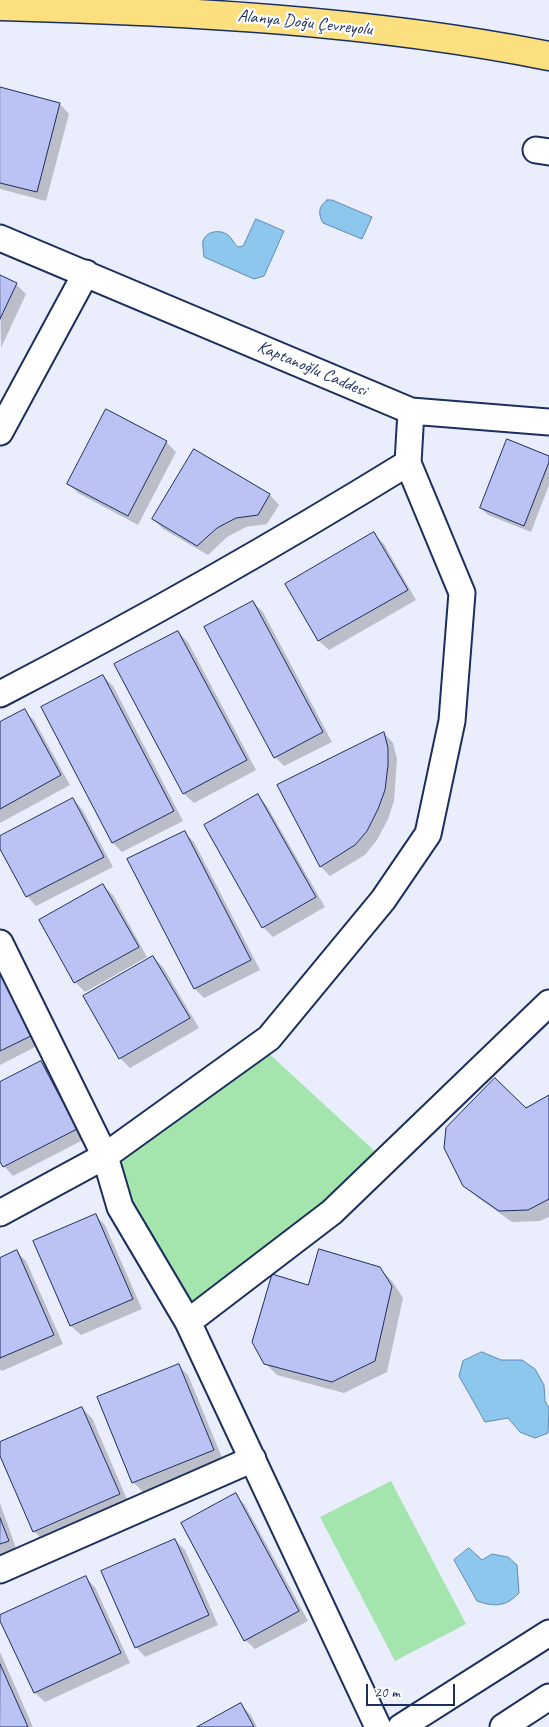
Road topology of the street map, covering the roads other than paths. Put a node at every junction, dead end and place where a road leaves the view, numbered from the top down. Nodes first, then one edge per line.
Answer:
1 (0, 6) edge
2 (549, 56) edge
3 (0, 238) edge
4 (86, 273) junction
5 (411, 411) junction
6 (549, 422) edge
7 (0, 432) edge
8 (408, 463) junction
9 (0, 694) edge
10 (0, 943) edge
11 (549, 1003) edge
12 (105, 1156) junction
13 (0, 1213) edge
14 (188, 1322) junction
15 (253, 1459) junction
16 (0, 1570) edge
17 (549, 1633) edge
18 (549, 1697) edge
19 (378, 1727) edge
20 (401, 1727) edge
21 (503, 1727) edge

1 - 2 highway, Alanya Doğu Çevreyolu
3 - 4 street, Kaptanoğlu Caddesi
4 - 5 street, Kaptanoğlu Caddesi
4 - 7 street
5 - 6 street, Kaptanoğlu Caddesi
5 - 8 street
8 - 9 street
8 - 12 street
10 - 12 street
11 - 14 street
12 - 13 street
12 - 14 street
14 - 15 street
15 - 16 street
15 - 19 street
17 - 20 street
18 - 21 street

